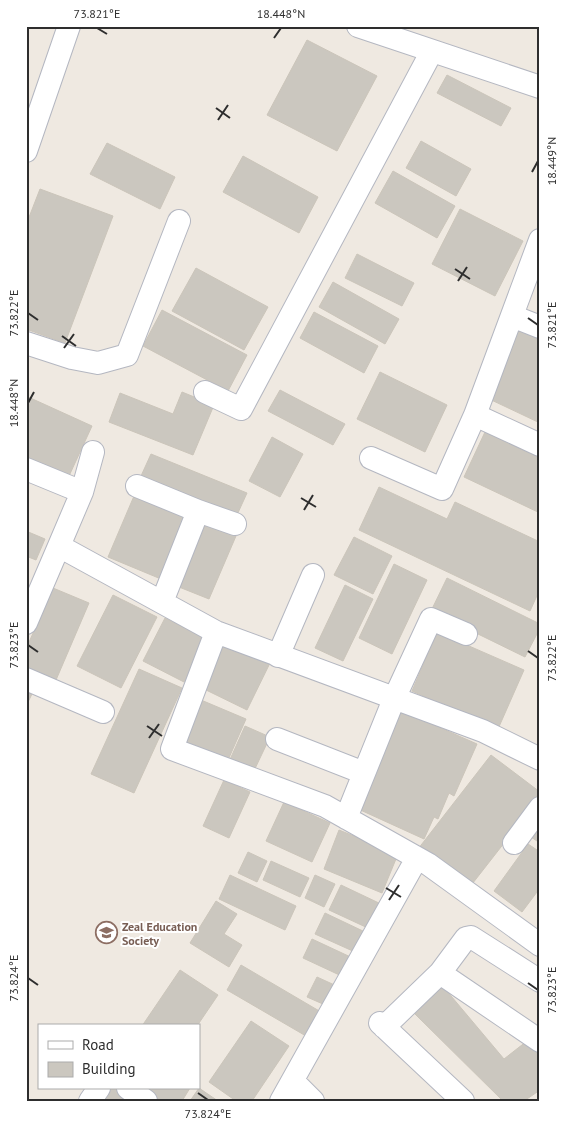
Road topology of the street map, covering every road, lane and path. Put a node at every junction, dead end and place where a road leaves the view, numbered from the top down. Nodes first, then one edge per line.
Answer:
1 (69, 26) edge
2 (358, 26) edge
3 (432, 51) junction
4 (540, 87) edge
5 (26, 151) edge
6 (179, 222) dead end
7 (540, 240) edge
8 (512, 316) junction
9 (540, 327) edge
10 (26, 343) edge
11 (205, 392) dead end
12 (475, 415) junction
13 (540, 445) edge
14 (93, 452) dead end
15 (371, 458) dead end
16 (26, 469) edge
17 (137, 486) dead end
18 (82, 492) junction
19 (198, 511) junction
20 (235, 524) dead end
21 (59, 546) junction
22 (313, 575) dead end
23 (162, 602) junction
24 (26, 623) edge
25 (216, 632) junction
26 (466, 634) dead end
27 (278, 656) junction
28 (26, 679) edge
29 (385, 696) junction
30 (103, 712) dead end
31 (277, 739) dead end
32 (540, 759) edge
33 (364, 773) junction
34 (540, 808) edge
35 (346, 818) junction
36 (514, 843) dead end
37 (417, 858) junction
38 (540, 945) edge
39 (440, 974) junction
40 (540, 981) edge
41 (540, 1041) edge
42 (293, 1082) junction
43 (98, 1090) edge
44 (131, 1090) edge
45 (90, 1101) edge
46 (146, 1101) edge
47 (281, 1101) edge
48 (313, 1101) edge
49 (463, 1101) edge

1 - 5 street
2 - 3 street
3 - 4 street
3 - 11 street
6 - 10 street
7 - 8 street
8 - 9 street
8 - 12 street
12 - 13 street
12 - 15 street
14 - 18 street
16 - 18 street
17 - 19 street
18 - 21 street
19 - 20 street
19 - 23 street
21 - 23 street
21 - 24 street
22 - 27 street
23 - 25 street
25 - 27 street
25 - 35 street
26 - 29 street
27 - 29 street
28 - 30 street
29 - 32 street
29 - 33 street
31 - 33 street
33 - 35 street
34 - 36 street
35 - 37 street
37 - 38 street
37 - 42 street
39 - 40 street
39 - 41 street
39 - 49 street
42 - 47 street
42 - 48 street
43 - 45 street
44 - 46 street

